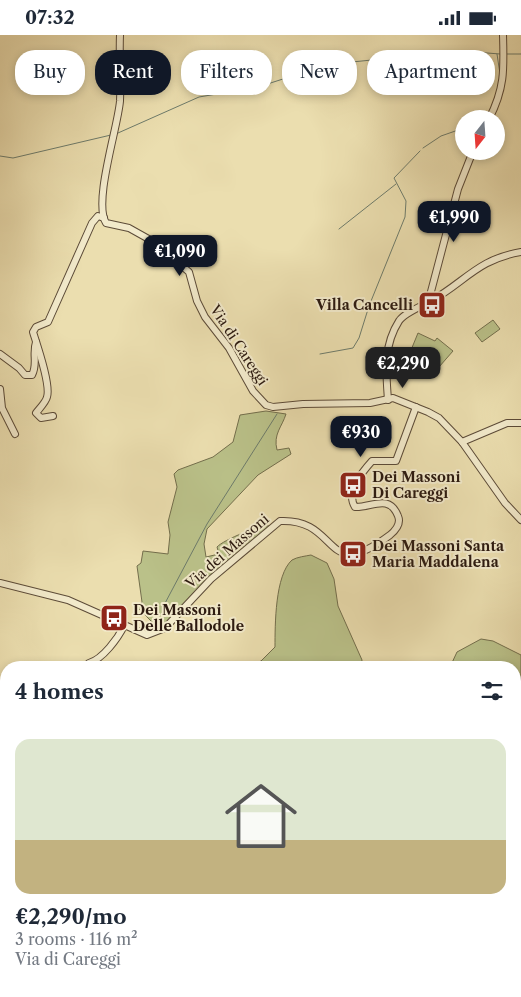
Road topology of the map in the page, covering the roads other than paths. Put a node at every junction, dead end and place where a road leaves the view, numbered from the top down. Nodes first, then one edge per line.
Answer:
1 (120, 35) edge
2 (503, 35) edge
3 (494, 110) edge
4 (469, 160) edge
5 (104, 218) junction
6 (521, 252) edge
7 (428, 303) junction
8 (36, 342) junction
9 (0, 355) edge
10 (0, 389) edge
11 (388, 400) junction
12 (416, 407) junction
13 (53, 416) dead end
14 (521, 423) edge
15 (15, 434) dead end
16 (462, 442) junction
17 (521, 520) edge
18 (0, 583) edge
19 (124, 626) junction
20 (94, 661) edge

1 - 5 street
2 - 3 street
4 - 7 street
5 - 8 street
5 - 11 street, Via di Careggi
6 - 7 street
7 - 11 street
8 - 9 street
8 - 13 street
10 - 15 street
11 - 12 street, Via di Careggi
12 - 16 street, Via di Careggi
12 - 19 street, Via dei Massoni
14 - 16 street
16 - 17 street, Via di Careggi
18 - 19 street, Via dei Massoni
19 - 20 street

